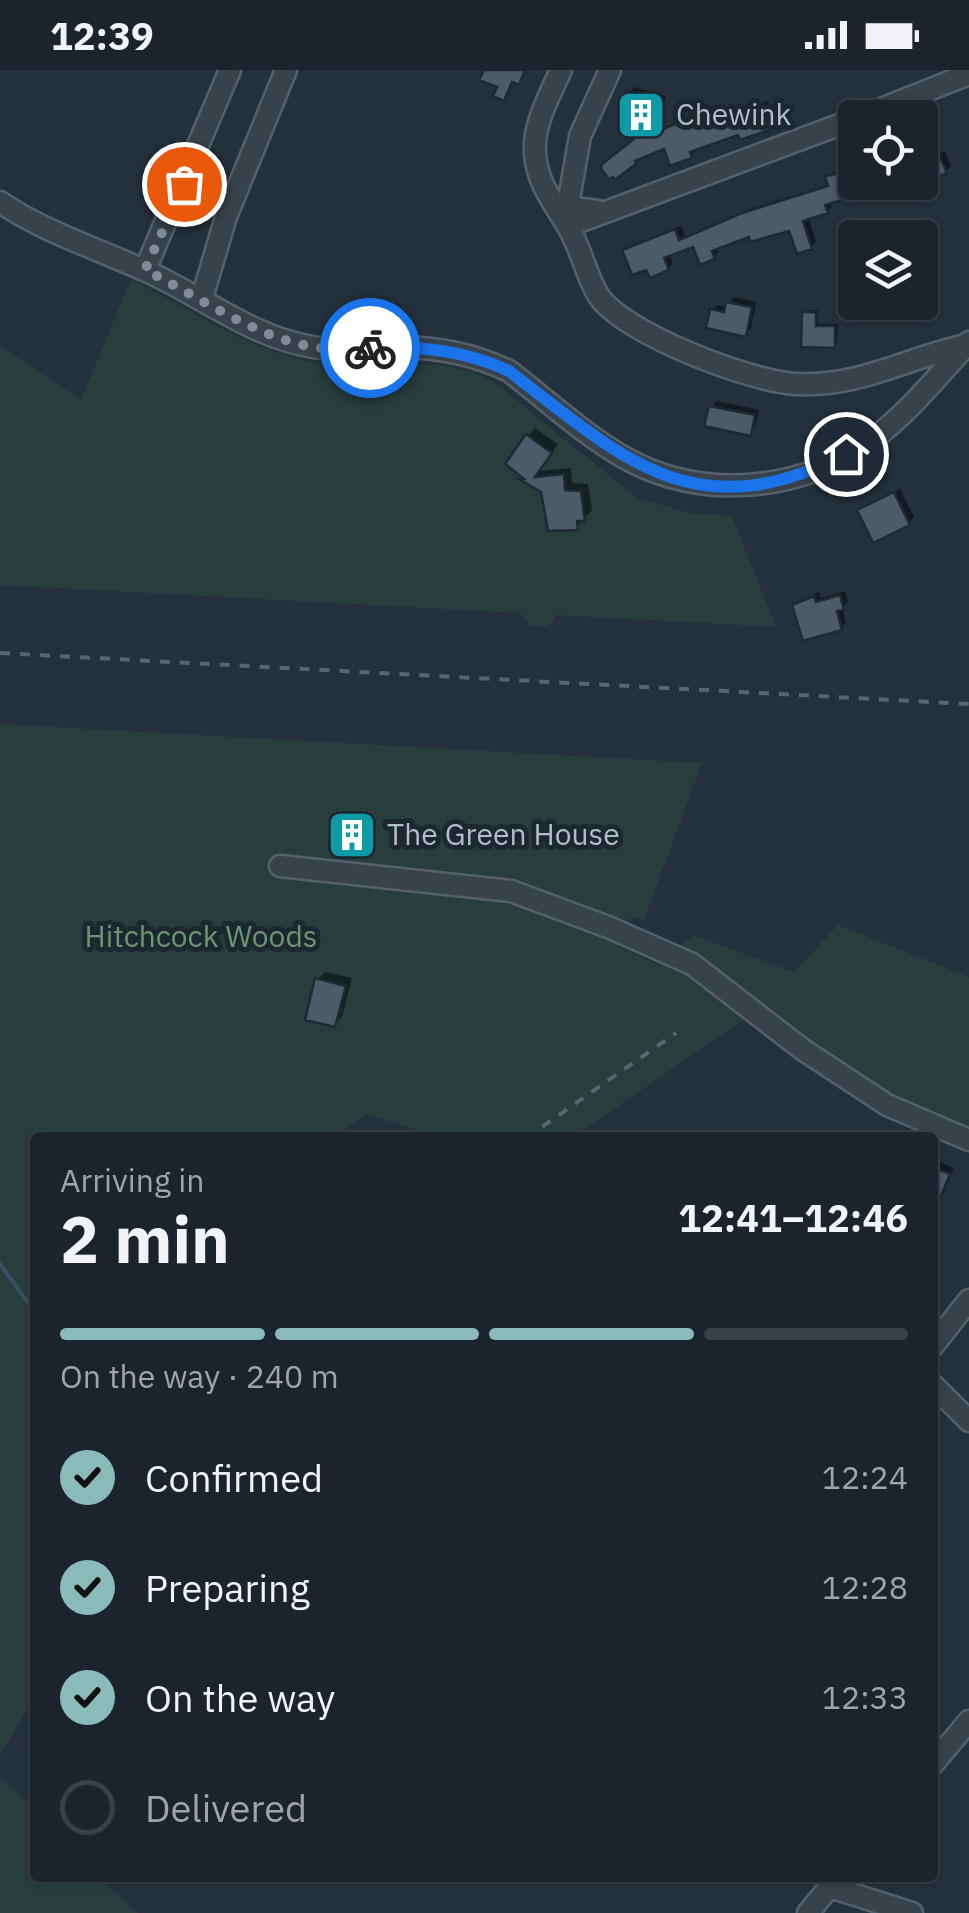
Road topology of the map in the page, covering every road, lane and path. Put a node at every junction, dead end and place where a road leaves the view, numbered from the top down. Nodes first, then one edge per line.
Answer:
1 (230, 70) edge
2 (286, 70) edge
3 (561, 70) edge
4 (610, 70) edge
5 (969, 74) edge
6 (903, 100) edge
7 (838, 125) edge
8 (184, 184) junction
9 (0, 202) edge
10 (231, 205) junction
11 (620, 207) junction
12 (568, 226) junction
13 (145, 270) junction
14 (202, 298) junction
15 (968, 344) edge
16 (280, 866) dead end
17 (969, 1140) edge
18 (969, 1300) edge
19 (938, 1339) edge
20 (938, 1390) edge
21 (969, 1421) edge
22 (969, 1721) edge
23 (938, 1758) edge
24 (833, 1882) edge
25 (808, 1913) edge
26 (912, 1913) edge

1 - 8 street
2 - 10 street
3 - 12 street
4 - 11 street
5 - 6 street
7 - 11 street
8 - 10 street
8 - 13 street
9 - 13 street
10 - 14 street
11 - 12 street
12 - 15 street
13 - 14 street
14 - 15 street
16 - 17 street
18 - 19 street
20 - 21 street
22 - 23 street
24 - 25 street
24 - 26 street

